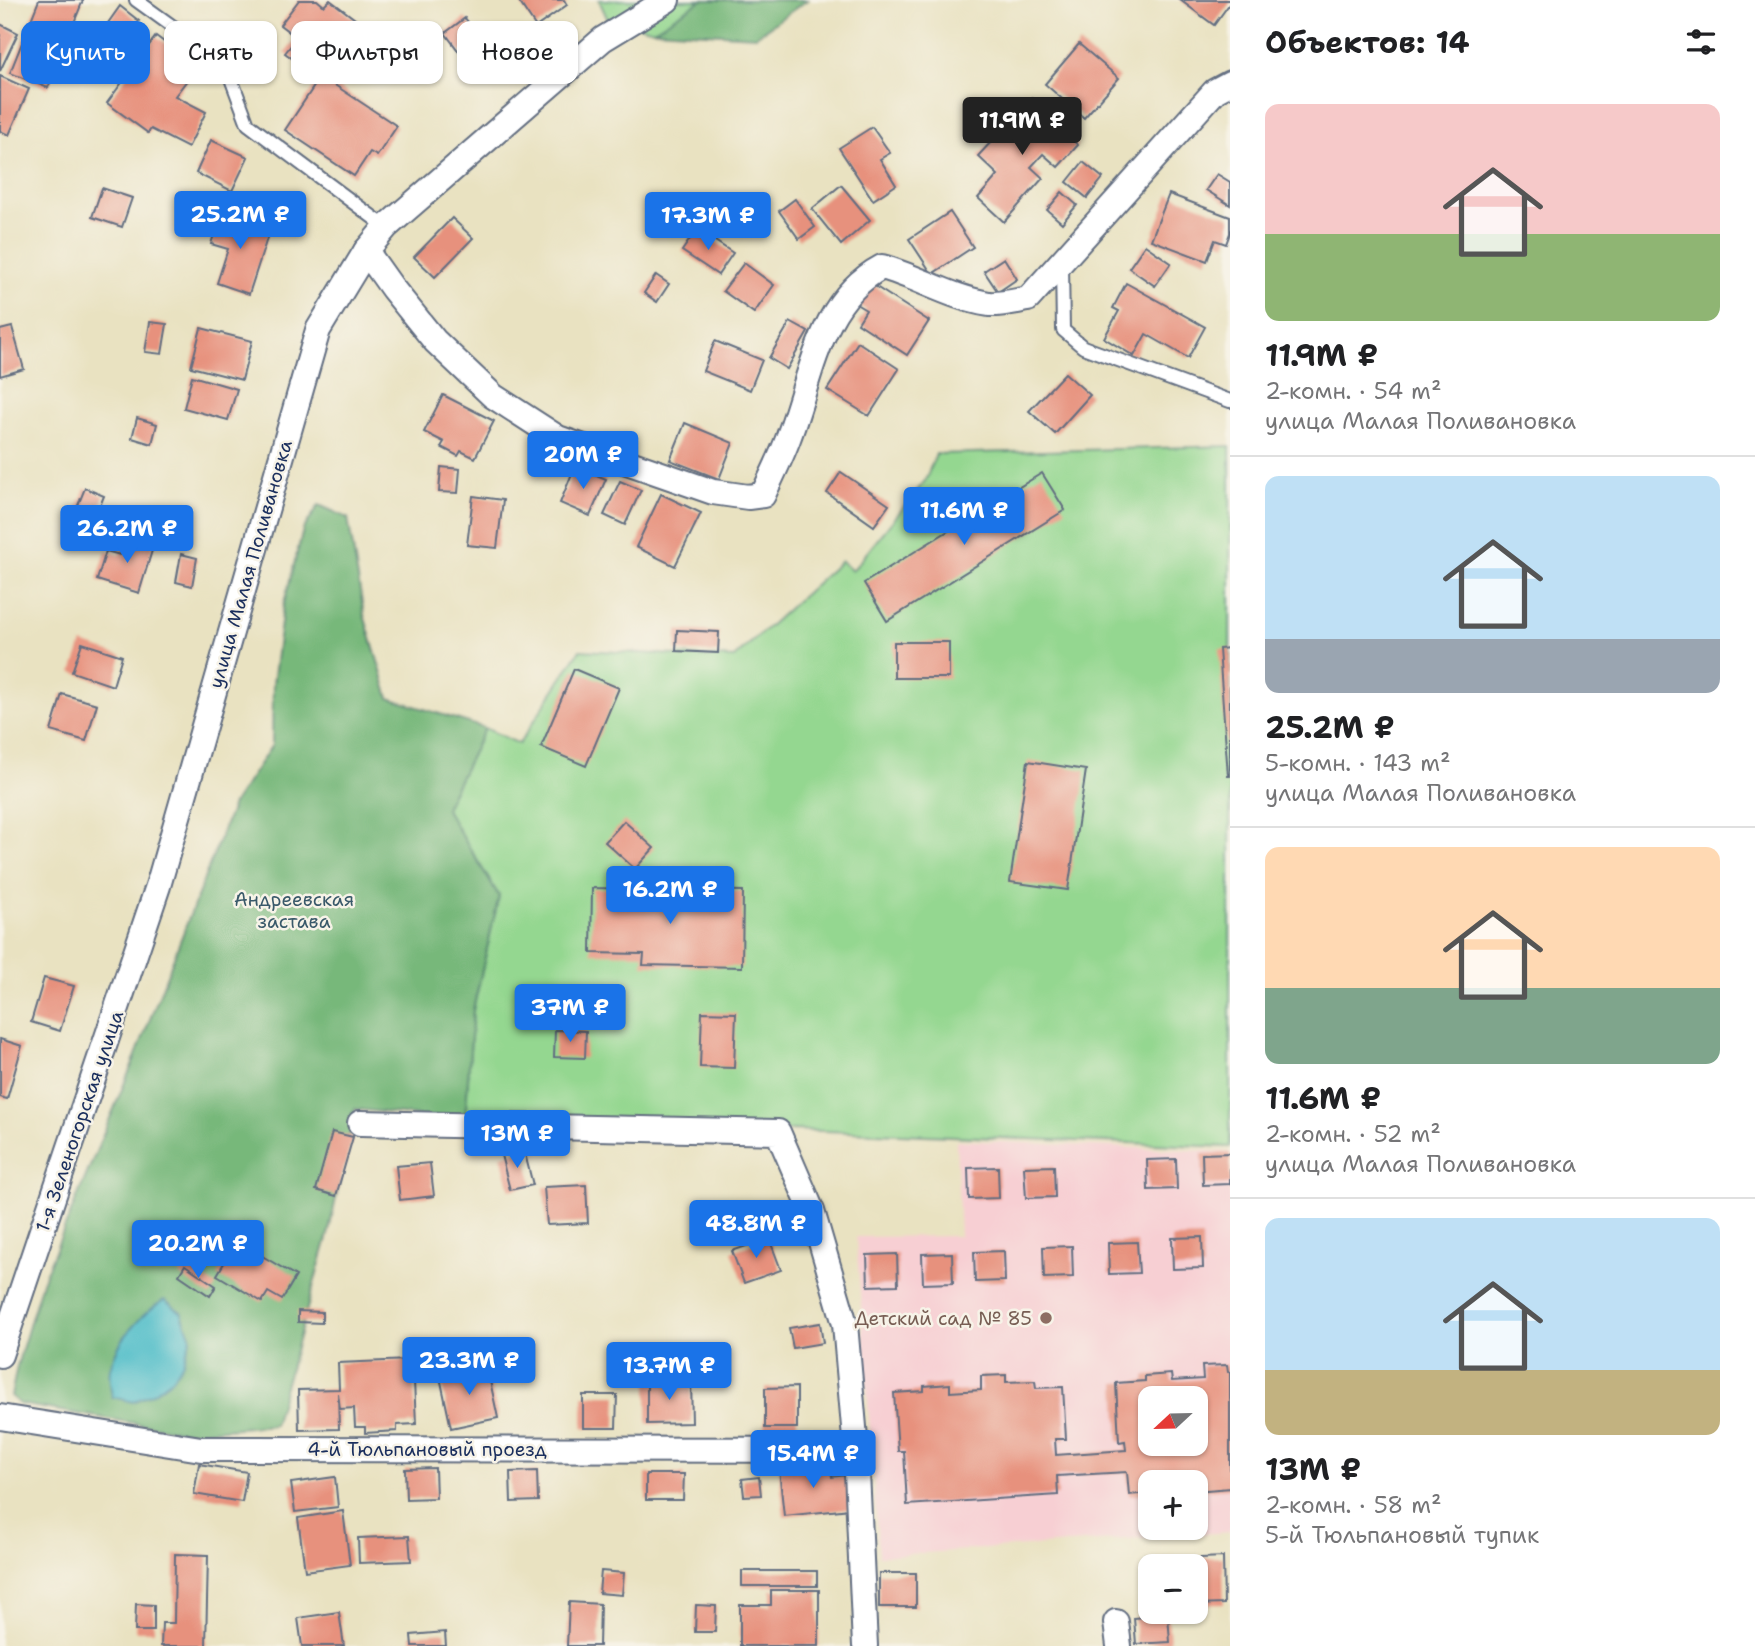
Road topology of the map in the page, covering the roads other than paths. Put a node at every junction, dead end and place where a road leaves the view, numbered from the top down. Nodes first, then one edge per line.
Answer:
1 (136, 0) edge
2 (667, 0) edge
3 (1230, 83) edge
4 (386, 227) junction
5 (366, 251) junction
6 (1062, 261) junction
7 (1230, 401) edge
8 (158, 886) joint
9 (360, 1123) dead end
10 (0, 1355) edge
11 (0, 1417) edge
12 (856, 1450) junction
13 (865, 1646) edge

1 - 4 lane
2 - 4 street, улица Малая Поливановка
3 - 6 street
4 - 5 street, улица Малая Поливановка
5 - 6 street
5 - 8 street, улица Малая Поливановка
6 - 7 lane
8 - 10 street, 1-я Зеленогорская улица
9 - 12 street
11 - 12 street, 4-й Тюльпановый проезд
12 - 13 street

